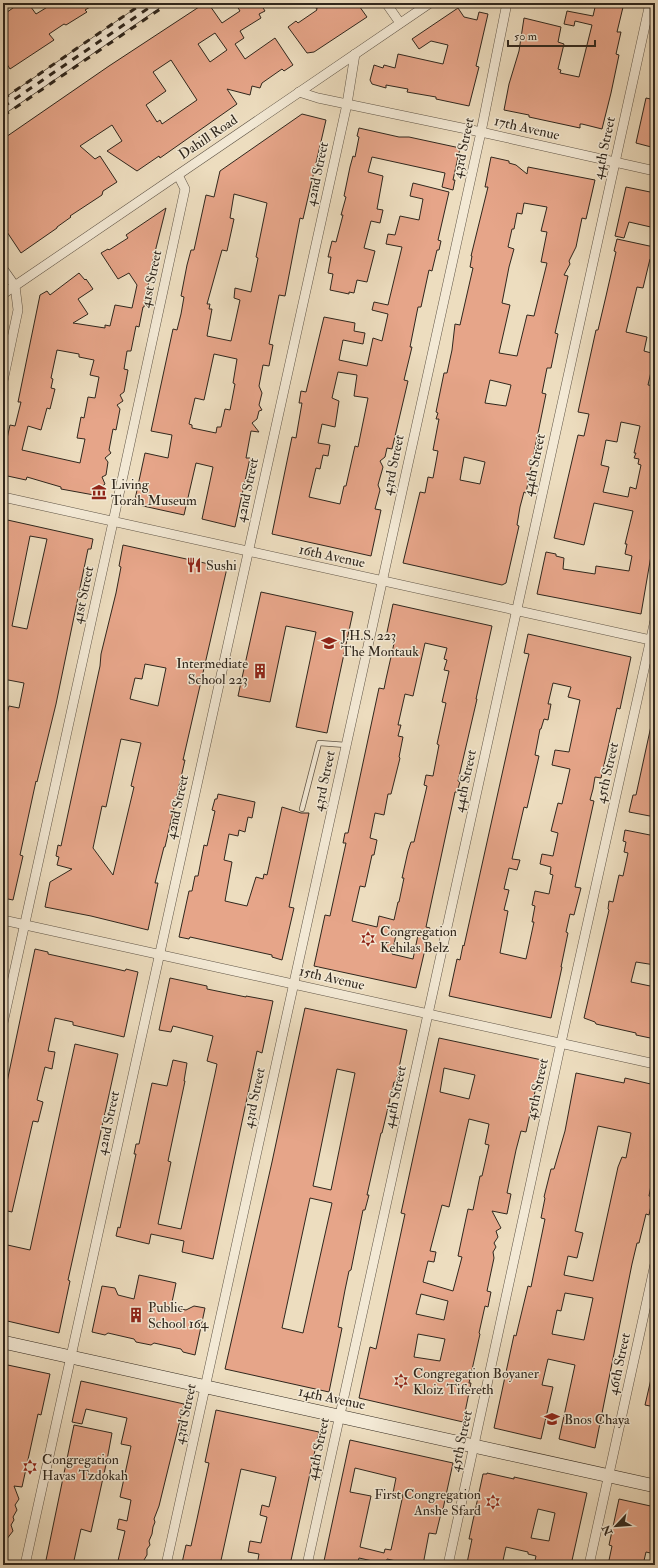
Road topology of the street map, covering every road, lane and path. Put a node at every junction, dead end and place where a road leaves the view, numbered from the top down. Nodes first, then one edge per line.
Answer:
1 (155, 3) edge
2 (386, 3) edge
3 (430, 3) edge
4 (508, 3) edge
5 (650, 3) edge
6 (400, 23) junction
7 (355, 54) junction
8 (299, 92) junction
9 (347, 104) junction
10 (3, 107) edge
11 (481, 132) junction
12 (615, 162) junction
13 (655, 171) edge
14 (178, 175) junction
15 (3, 269) edge
16 (15, 286) junction
17 (3, 294) edge
18 (3, 381) edge
19 (3, 497) edge
20 (113, 522) junction
21 (248, 551) junction
22 (382, 581) junction
23 (516, 611) junction
24 (655, 620) edge
25 (653, 641) edge
26 (346, 745) junction
27 (302, 809) dead end
28 (3, 920) edge
29 (25, 925) junction
30 (159, 954) junction
31 (294, 984) junction
32 (428, 1014) junction
33 (3, 1023) edge
34 (561, 1044) junction
35 (655, 1064) edge
36 (655, 1264) edge
37 (3, 1342) edge
38 (70, 1357) junction
39 (205, 1387) junction
40 (339, 1416) junction
41 (474, 1446) junction
42 (609, 1475) junction
43 (655, 1486) edge
44 (25, 1565) edge
45 (166, 1565) edge
46 (307, 1565) edge
47 (448, 1565) edge
48 (589, 1565) edge

1 - 10 main road
2 - 6 street
3 - 6 street, Dahill Road
4 - 11 street, 43rd Street
5 - 12 street, 44th Street
6 - 7 street, Dahill Road
7 - 8 street, Dahill Road
7 - 9 street, 42nd Street
8 - 9 street, 17th Avenue
8 - 14 street, Dahill Road
9 - 11 street, 17th Avenue
9 - 21 street, 42nd Street
11 - 12 street, 17th Avenue
11 - 22 street, 43rd Street
12 - 13 street, 17th Avenue
12 - 23 street, 44th Street
14 - 16 street, Dahill Road
14 - 20 street, 41st Street
15 - 16 street
16 - 17 street, Dahill Road
16 - 18 street
19 - 20 street, 16th Avenue
20 - 21 street, 16th Avenue
20 - 29 street, 41st Street
21 - 22 street, 16th Avenue
21 - 30 street, 42nd Street
22 - 23 street, 16th Avenue
22 - 26 street, 43rd Street
23 - 25 street, 16th Avenue
23 - 32 street, 44th Street
24 - 25 street, 45th Street
25 - 34 street, 45th Street
26 - 27 lane
26 - 31 street, 43rd Street
28 - 29 street, 15th Avenue
29 - 30 street, 15th Avenue
29 - 33 street, 41st Street
30 - 31 street, 15th Avenue
30 - 38 street, 42nd Street
31 - 32 street, 15th Avenue
31 - 39 street, 43rd Street
32 - 34 street, 15th Avenue
32 - 40 street, 44th Street
34 - 35 street, 15th Avenue
34 - 41 street, 45th Street
36 - 42 street, 46th Street
37 - 38 main road, 14th Avenue
38 - 39 main road, 14th Avenue
38 - 44 street, 42nd Street
39 - 40 main road, 14th Avenue
39 - 45 street, 43rd Street
40 - 41 main road, 14th Avenue
40 - 46 street, 44th Street
41 - 42 main road, 14th Avenue
41 - 47 street, 45th Street
42 - 43 main road, 14th Avenue
42 - 48 street, 46th Street

